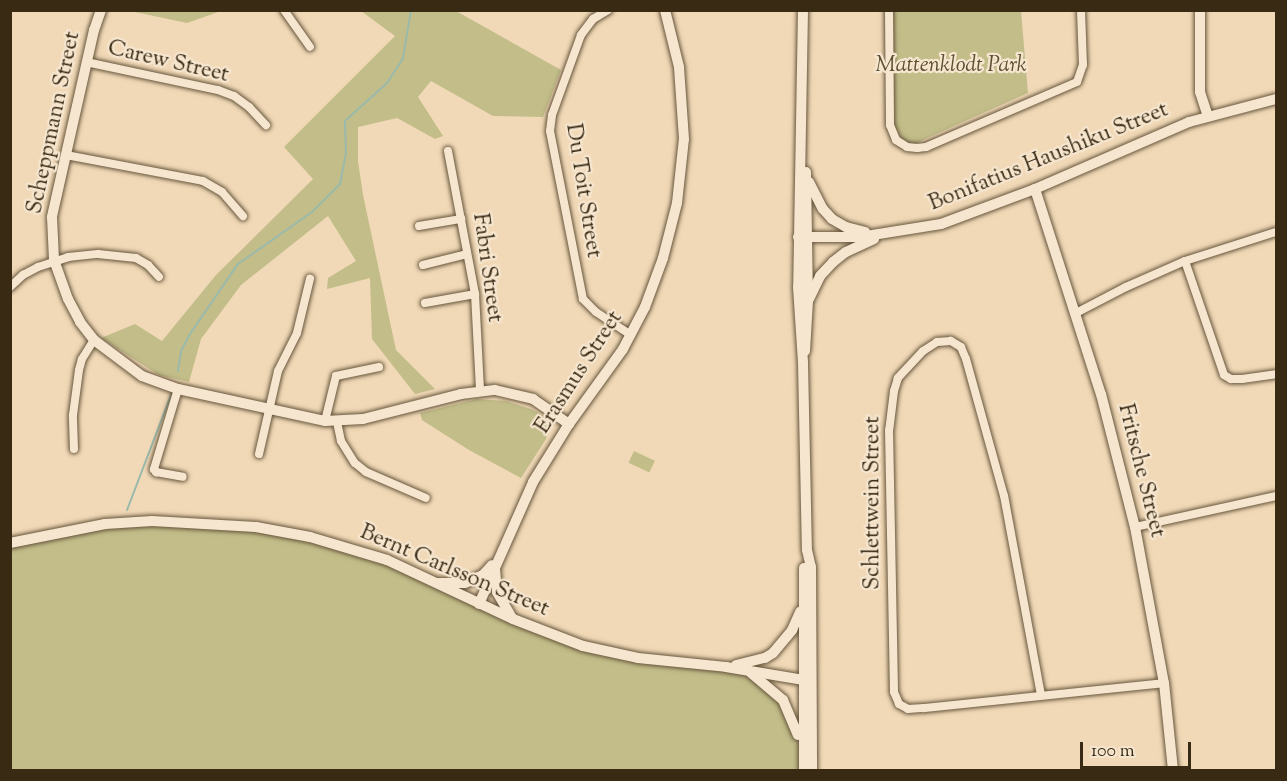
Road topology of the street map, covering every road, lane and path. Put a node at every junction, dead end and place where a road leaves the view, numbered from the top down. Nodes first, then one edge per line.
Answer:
1 (101, 10) edge
2 (284, 10) edge
3 (608, 10) edge
4 (665, 10) edge
5 (803, 10) edge
6 (889, 10) edge
7 (1081, 10) edge
8 (1200, 10) edge
9 (310, 47) dead end
10 (86, 62) junction
11 (1200, 92) junction
12 (1276, 99) edge
13 (1233, 109) junction
14 (1208, 116) junction
15 (1189, 123) junction
16 (266, 125) dead end
17 (448, 151) dead end
18 (66, 155) junction
19 (802, 162) junction
20 (807, 179) junction
21 (1035, 189) junction
22 (243, 216) dead end
23 (461, 219) junction
24 (419, 226) dead end
25 (1276, 232) edge
26 (886, 234) junction
27 (802, 237) junction
28 (467, 254) junction
29 (54, 260) junction
30 (1185, 261) junction
31 (423, 264) dead end
32 (159, 277) dead end
33 (310, 279) dead end
34 (10, 287) edge
35 (474, 294) junction
36 (808, 301) junction
37 (425, 303) dead end
38 (1076, 313) junction
39 (631, 335) junction
40 (94, 340) junction
41 (804, 363) junction
42 (379, 367) dead end
43 (1276, 374) edge
44 (178, 388) junction
45 (480, 390) junction
46 (269, 408) junction
47 (331, 421) junction
48 (569, 424) junction
49 (74, 449) dead end
50 (259, 454) dead end
51 (183, 477) dead end
52 (1276, 496) edge
53 (426, 498) dead end
54 (1135, 527) junction
55 (10, 543) edge
56 (807, 550) junction
57 (495, 563) junction
58 (434, 583) junction
59 (479, 604) junction
60 (803, 606) junction
61 (513, 619) junction
62 (726, 667) junction
63 (748, 671) junction
64 (806, 680) junction
65 (1164, 682) junction
66 (1041, 695) junction
67 (803, 756) junction
68 (804, 771) edge
69 (812, 771) edge
70 (1173, 771) edge

1 - 10 street, Scheppmann Street
2 - 9 street
3 - 39 street, Du Toit Street
4 - 39 street, Erasmus Street
5 - 19 street
6 - 7 street
8 - 11 street
10 - 16 street, Carew Street
10 - 18 street, Scheppmann Street
11 - 13 street
11 - 14 street
11 - 15 street
12 - 13 street, Bonifatius Haushiku Street
13 - 14 street, Bonifatius Haushiku Street
14 - 15 street, Bonifatius Haushiku Street
15 - 21 street, Bonifatius Haushiku Street
17 - 23 street, Fabri Street
18 - 22 street
18 - 29 street, Scheppmann Street
19 - 20 street
19 - 27 street
20 - 26 street
20 - 27 street
21 - 26 street, Bonifatius Haushiku Street
21 - 38 street, Fritsche Street
23 - 24 street
23 - 28 street, Fabri Street
25 - 30 street
26 - 27 street, Bonifatius Haushiku Street
26 - 36 street
27 - 36 street
27 - 41 street
28 - 31 street
28 - 35 street, Fabri Street
29 - 32 street
29 - 34 street
29 - 40 street, Scheppmann Street
30 - 38 street
30 - 43 street
33 - 46 street
35 - 37 street
35 - 45 street, Fabri Street
36 - 41 street
38 - 54 street, Fritsche Street
39 - 48 street, Erasmus Street
40 - 44 street, Scheppmann Street
40 - 49 street
41 - 56 street
42 - 47 street
44 - 46 street, Scheppmann Street
44 - 51 street
45 - 47 street, Scheppmann Street
45 - 48 street, Scheppmann Street
46 - 47 street, Scheppmann Street
46 - 50 street
47 - 53 street
48 - 57 street, Erasmus Street
52 - 54 street
54 - 65 street, Fritsche Street
55 - 58 street, Bernt Carlsson Street
56 - 60 street
56 - 64 street
57 - 58 street
57 - 59 street, Erasmus Street
57 - 61 street
58 - 59 street, Bernt Carlsson Street
59 - 61 street, Bernt Carlsson Street
60 - 62 street
60 - 64 street
61 - 62 street, Bernt Carlsson Street
62 - 63 street, Bernt Carlsson Street
63 - 64 street, Bernt Carlsson Street
63 - 67 street
64 - 67 street
64 - 69 street
65 - 66 street, Schlettwein Street
65 - 70 street, Fritsche Street
66 - 66 street, Schlettwein Street
67 - 68 street

